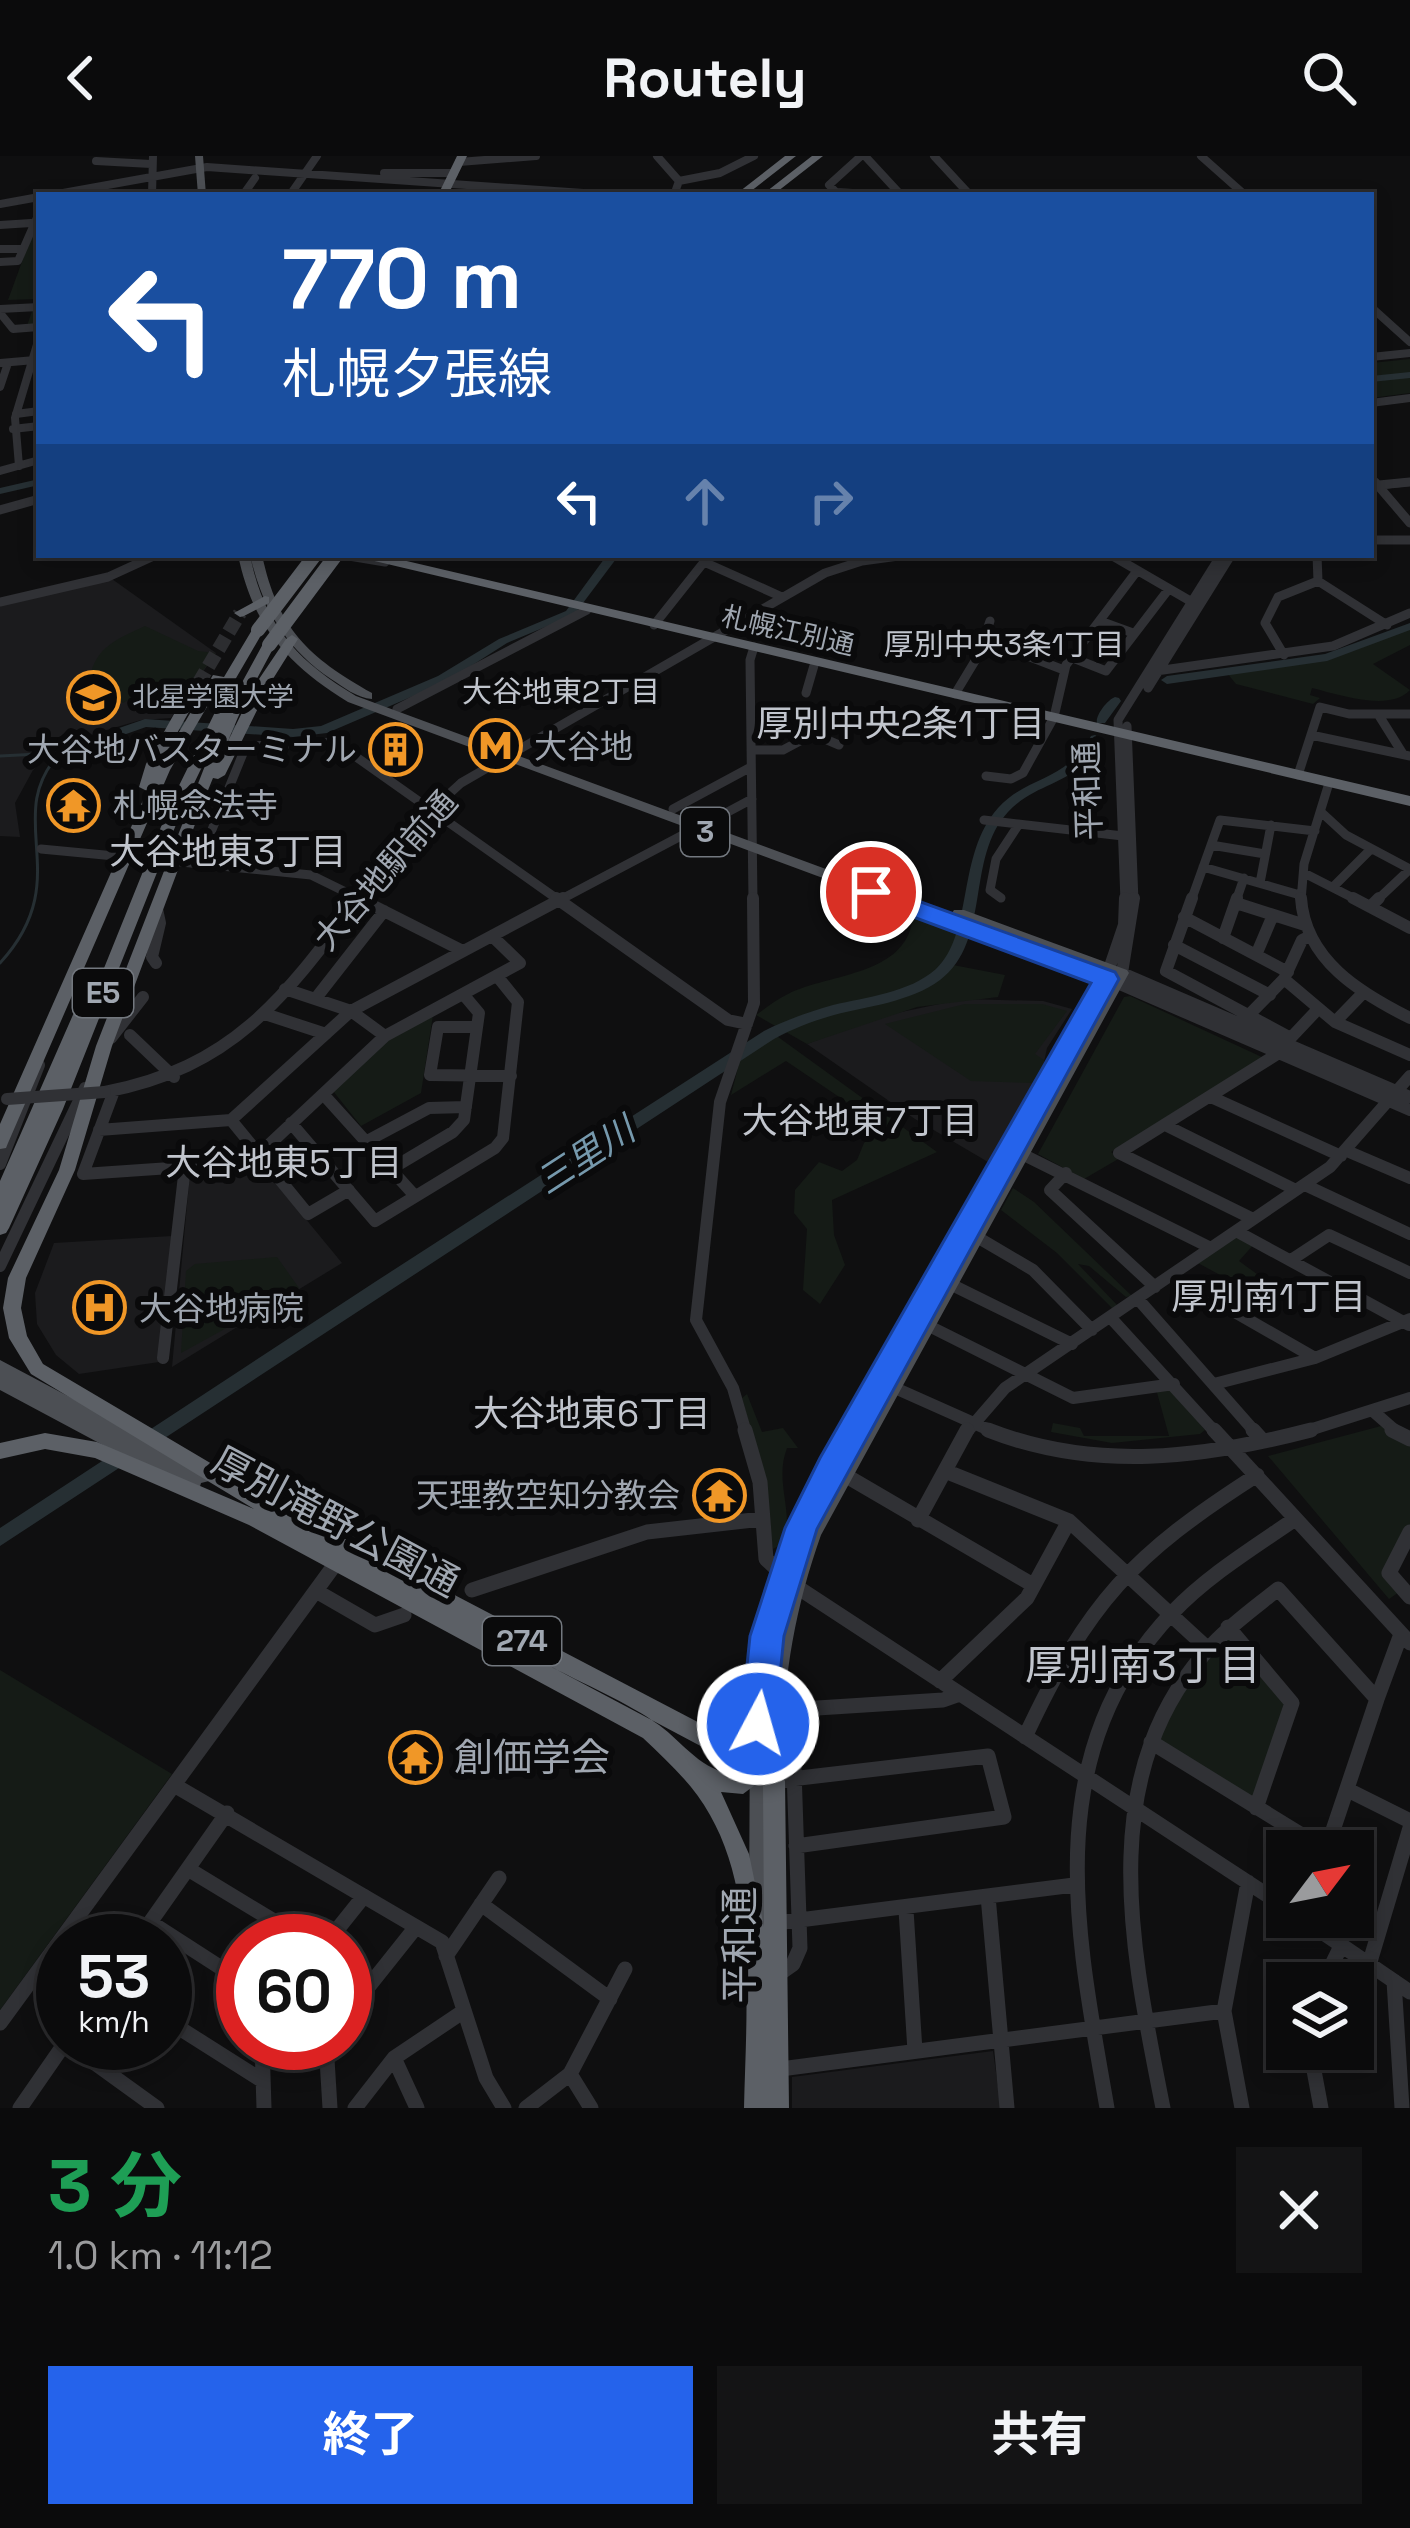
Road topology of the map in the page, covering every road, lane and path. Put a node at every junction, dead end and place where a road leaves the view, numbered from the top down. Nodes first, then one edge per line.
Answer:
1 (190, 156) edge
2 (240, 156) edge
3 (271, 156) edge
4 (296, 156) edge
5 (317, 156) edge
6 (536, 156) edge
7 (657, 156) edge
8 (754, 156) edge
9 (793, 156) edge
10 (818, 156) edge
11 (863, 156) edge
12 (929, 156) edge
13 (1201, 156) edge
14 (97, 159) edge
15 (152, 160) edge
16 (197, 167) edge
17 (232, 169) junction
18 (284, 172) junction
19 (258, 174) junction
20 (452, 177) edge
21 (151, 178) junction
22 (302, 178) junction
23 (679, 181) junction
24 (87, 189) junction
25 (390, 191) edge
26 (68, 192) edge
27 (152, 192) edge
28 (245, 192) edge
29 (292, 192) edge
30 (492, 192) edge
31 (557, 192) edge
32 (675, 192) edge
33 (751, 192) edge
34 (751, 192) edge
35 (771, 192) edge
36 (848, 192) edge
37 (898, 192) edge
38 (957, 192) edge
39 (967, 192) edge
40 (1242, 192) edge
41 (36, 198) edge
42 (0, 204) edge
43 (36, 217) edge
44 (31, 223) junction
45 (2, 225) edge
46 (0, 238) edge
47 (22, 249) junction
48 (0, 250) edge
49 (0, 262) edge
50 (35, 308) edge
51 (1374, 310) edge
52 (0, 311) edge
53 (36, 327) edge
54 (26, 328) junction
55 (13, 329) junction
56 (0, 330) edge
57 (1410, 342) edge
58 (1410, 353) edge
59 (1374, 358) edge
60 (20, 361) edge
61 (36, 377) edge
62 (26, 379) junction
63 (0, 387) edge
64 (1410, 398) edge
65 (1374, 403) edge
66 (36, 411) edge
67 (16, 414) junction
68 (36, 426) edge
69 (13, 429) junction
70 (36, 461) edge
71 (19, 466) junction
72 (0, 471) edge
73 (1375, 481) edge
74 (1410, 482) edge
75 (36, 501) edge
76 (0, 510) edge
77 (1410, 523) edge
78 (1374, 540) edge
79 (1410, 540) edge
80 (151, 558) edge
81 (245, 558) edge
82 (256, 558) edge
83 (304, 558) edge
84 (313, 558) edge
85 (324, 558) edge
86 (337, 558) edge
87 (359, 558) edge
88 (374, 558) edge
89 (833, 558) edge
90 (890, 558) edge
91 (1116, 558) edge
92 (1219, 558) edge
93 (1229, 558) edge
94 (1317, 558) edge
95 (385, 562) junction
96 (840, 567) junction
97 (1138, 571) junction
98 (1318, 581) junction
99 (1168, 590) junction
100 (782, 597) junction
101 (0, 602) edge
102 (260, 603) junction
103 (1196, 603) junction
104 (578, 608) junction
105 (240, 613) tunnel mouth
106 (1410, 613) edge
107 (990, 621) dead end
108 (1100, 621) junction
109 (654, 625) junction
110 (1387, 625) junction
111 (1133, 633) junction
112 (270, 638) junction
113 (711, 638) junction
114 (985, 640) junction
115 (754, 647) junction
116 (1284, 656) junction
117 (1073, 658) junction
118 (815, 662) junction
119 (1064, 670) junction
120 (1154, 670) junction
121 (806, 693) dead end
122 (955, 694) junction
123 (188, 701) tunnel mouth
124 (383, 707) junction
125 (1378, 714) junction
126 (1410, 714) edge
127 (1054, 717) junction
128 (181, 724) junction
129 (1123, 735) junction
130 (1311, 735) junction
131 (839, 745) dead end
132 (752, 750) junction
133 (194, 755) junction
134 (509, 755) junction
135 (1407, 755) edge
136 (752, 767) junction
137 (1298, 775) junction
138 (986, 776) dead end
139 (1329, 782) junction
140 (752, 799) junction
141 (1410, 801) edge
142 (436, 803) junction
143 (673, 809) junction
144 (1321, 812) junction
145 (986, 820) dead end
146 (1012, 823) junction
147 (702, 825) junction
148 (1271, 825) junction
149 (1315, 831) junction
150 (1126, 836) junction
151 (751, 843) junction
152 (1210, 845) junction
153 (41, 849) dead end
154 (1371, 849) junction
155 (1265, 854) junction
156 (130, 857) junction
157 (168, 861) junction
158 (198, 865) junction
159 (1203, 867) junction
160 (1410, 869) edge
161 (1304, 873) junction
162 (1244, 878) junction
163 (1260, 883) junction
164 (1333, 887) junction
165 (569, 896) junction
166 (1300, 896) junction
167 (357, 898) junction
168 (1000, 898) dead end
169 (1235, 903) junction
170 (1370, 907) junction
171 (157, 909) junction
172 (384, 911) junction
173 (1273, 915) junction
174 (1184, 917) junction
175 (1410, 928) edge
176 (1307, 931) junction
177 (492, 936) junction
178 (1223, 938) junction
179 (1174, 945) junction
180 (463, 952) junction
181 (1256, 955) junction
182 (156, 963) dead end
183 (1286, 975) junction
184 (497, 976) junction
185 (1114, 976) junction
186 (285, 989) junction
187 (1363, 992) junction
188 (463, 994) junction
189 (1270, 995) junction
190 (143, 997) dead end
191 (316, 998) junction
192 (1318, 1009) junction
193 (351, 1011) junction
194 (265, 1014) junction
195 (1410, 1018) edge
196 (1244, 1020) junction
197 (1335, 1022) junction
198 (747, 1024) junction
199 (476, 1027) junction
200 (326, 1034) junction
201 (130, 1035) dead end
202 (385, 1036) junction
203 (1285, 1045) junction
204 (104, 1046) junction
205 (1410, 1055) edge
206 (39, 1062) junction
207 (472, 1075) junction
208 (511, 1076) junction
209 (1410, 1076) edge
210 (174, 1077) junction
211 (110, 1091) junction
212 (323, 1094) junction
213 (1392, 1096) junction
214 (1211, 1097) junction
215 (1410, 1097) edge
216 (3, 1100) edge
217 (466, 1107) junction
218 (1410, 1110) edge
219 (231, 1120) junction
220 (291, 1123) junction
221 (1165, 1125) junction
222 (99, 1130) junction
223 (367, 1141) junction
224 (0, 1144) edge
225 (1019, 1152) junction
226 (1344, 1153) junction
227 (258, 1155) junction
228 (0, 1164) edge
229 (185, 1167) junction
230 (391, 1168) junction
231 (1066, 1173) junction
232 (1410, 1178) edge
233 (1300, 1187) junction
234 (349, 1190) junction
235 (415, 1196) junction
236 (0, 1200) edge
237 (1253, 1220) junction
238 (0, 1228) edge
239 (1236, 1232) junction
240 (1410, 1234) edge
241 (977, 1237) junction
242 (1211, 1249) junction
243 (1291, 1261) junction
244 (0, 1266) edge
245 (1410, 1273) edge
246 (1172, 1276) junction
247 (17, 1278) junction
248 (945, 1281) junction
249 (1155, 1287) junction
250 (1123, 1309) junction
251 (0, 1313) edge
252 (1408, 1322) edge
253 (927, 1325) junction
254 (1092, 1330) junction
255 (1072, 1344) junction
256 (164, 1358) dead end
257 (1315, 1358) junction
258 (0, 1367) edge
259 (1026, 1375) junction
260 (0, 1382) edge
261 (886, 1384) junction
262 (1174, 1384) junction
263 (1214, 1384) junction
264 (0, 1392) edge
265 (1410, 1399) edge
266 (49, 1408) junction
267 (1374, 1412) junction
268 (971, 1423) junction
269 (117, 1432) junction
270 (1410, 1439) edge
271 (1256, 1441) junction
272 (1231, 1446) junction
273 (0, 1451) edge
274 (176, 1470) junction
275 (945, 1471) junction
276 (843, 1474) junction
277 (1257, 1475) junction
278 (261, 1513) junction
279 (762, 1519) junction
280 (1295, 1519) junction
281 (918, 1520) junction
282 (1069, 1521) junction
283 (1410, 1532) edge
284 (336, 1563) junction
285 (1124, 1570) junction
286 (789, 1580) junction
287 (1033, 1585) junction
288 (472, 1590) dead end
289 (316, 1591) junction
290 (1410, 1597) edge
291 (1170, 1614) junction
292 (404, 1615) dead end
293 (1228, 1627) junction
294 (1406, 1639) edge
295 (1208, 1648) junction
296 (940, 1681) junction
297 (960, 1694) junction
298 (1377, 1699) junction
299 (783, 1710) junction
300 (1025, 1737) junction
301 (1151, 1742) junction
302 (682, 1755) junction
303 (769, 1769) junction
304 (1086, 1775) junction
305 (174, 1785) junction
306 (1348, 1790) junction
307 (1131, 1806) junction
308 (1256, 1808) junction
309 (227, 1814) junction
310 (1410, 1824) edge
311 (1292, 1830) edge
312 (1334, 1830) edge
313 (796, 1846) junction
314 (188, 1869) junction
315 (499, 1879) dead end
316 (1248, 1882) junction
317 (1074, 1886) junction
318 (1266, 1894) edge
319 (364, 1896) junction
320 (988, 1896) junction
321 (482, 1904) junction
322 (907, 1910) junction
323 (84, 1914) edge
324 (156, 1914) edge
325 (262, 1914) edge
326 (350, 1914) edge
327 (786, 1922) junction
328 (416, 1927) junction
329 (1330, 1938) edge
330 (1341, 1946) junction
331 (446, 1956) junction
332 (1333, 1962) edge
333 (1365, 1962) edge
334 (1370, 1962) edge
335 (1374, 1968) edge
336 (625, 1970) dead end
337 (762, 1975) junction
338 (36, 1979) edge
339 (372, 1982) edge
340 (1402, 1987) edge
341 (610, 1999) junction
342 (464, 2011) junction
343 (1224, 2011) junction
344 (0, 2023) edge
345 (1146, 2023) junction
346 (1094, 2029) junction
347 (192, 2036) edge
348 (1001, 2041) junction
349 (915, 2051) junction
350 (394, 2058) junction
351 (48, 2070) edge
352 (104, 2070) edge
353 (263, 2070) edge
354 (328, 2070) edge
355 (766, 2070) junction
356 (1314, 2070) edge
357 (570, 2074) junction
358 (263, 2081) junction
359 (23, 2107) edge
360 (157, 2108) edge
361 (264, 2108) edge
362 (330, 2108) edge
363 (355, 2108) edge
364 (417, 2108) edge
365 (504, 2108) edge
366 (526, 2108) edge
367 (591, 2108) edge
368 (756, 2108) edge
369 (777, 2108) edge
370 (1006, 2108) edge
371 (1107, 2108) edge
372 (1162, 2108) edge
373 (1242, 2108) edge
374 (1321, 2108) edge
375 (1402, 2108) edge

1 - 16 main road
2 - 17 street
3 - 19 street
4 - 18 street
5 - 22 street
6 - 20 street
7 - 23 street
8 - 23 street
9 - 33 highway
9 - 34 highway
10 - 35 highway
11 - 36 street
11 - 37 street
12 - 38 street
12 - 39 street
13 - 40 street
14 - 15 street
14 - 24 street
15 - 21 street
16 - 17 street
16 - 19 street
16 - 21 street
17 - 19 street
18 - 19 street
18 - 22 street
19 - 22 street
19 - 28 street
20 - 22 street
20 - 25 street
20 - 30 street
20 - 31 street
21 - 24 street
21 - 27 street
22 - 25 street
22 - 29 street
23 - 32 street
24 - 26 street
41 - 42 street
43 - 44 street
44 - 45 street
44 - 47 street
45 - 46 street
47 - 48 street
47 - 49 street
50 - 52 street
50 - 54 street
51 - 57 street
52 - 55 street
53 - 54 street
54 - 55 street
55 - 56 street
58 - 59 street
60 - 62 street
60 - 63 street
61 - 62 street
62 - 67 street
64 - 65 street
66 - 67 street
67 - 69 street
68 - 69 street
69 - 71 street
70 - 71 street
71 - 72 street
73 - 74 street
73 - 77 street
75 - 76 street
78 - 79 street
80 - 101 street
81 - 102 main road, 3
82 - 102 main road, 3
83 - 112 highway, 274, bridge
84 - 112 highway, E5, bridge
85 - 112 highway, E5, bridge
86 - 112 highway, 274, bridge
87 - 95 street
88 - 95 highway, 札幌江別通
89 - 96 street
90 - 96 street, 大谷地駅前通
91 - 97 street
92 - 103 street, 平和通
93 - 103 street, 平和通
94 - 98 street
95 - 104 highway, 札幌江別通
96 - 100 street, 大谷地駅前通
97 - 99 street
97 - 108 street
98 - 110 street
98 - 116 street
99 - 103 street
99 - 111 street
100 - 109 street
100 - 113 street, 大谷地駅前通
102 - 105 highway
102 - 112 main road, 3
103 - 120 street, 平和通
104 - 109 highway, 札幌江別通
104 - 124 street
106 - 110 street
107 - 114 street
108 - 111 street
108 - 117 street
109 - 113 highway, 札幌江別通
110 - 116 street
111 - 117 street
112 - 124 main road, 3
112 - 128 highway, 274
112 - 133 highway, E5
112 - 157 highway, 274
113 - 115 highway, 札幌江別通
113 - 134 street, 大谷地駅前通
114 - 119 street
114 - 122 street
115 - 118 highway, 札幌江別通
115 - 132 street
116 - 120 street
117 - 119 street
118 - 121 street
118 - 122 highway, 札幌江別通
119 - 127 street
120 - 129 street, 平和通
122 - 127 highway, 札幌江別通
123 - 128 highway, 274
124 - 134 main road, 3
125 - 126 street
125 - 130 street
125 - 135 street
127 - 129 highway, 札幌江別通
127 - 138 street
128 - 156 highway, 274
129 - 137 highway, 札幌江別通
129 - 150 street, 平和通
130 - 135 street
130 - 137 street
131 - 132 street
132 - 136 street
133 - 236 highway, E5
133 - 238 highway, E5
134 - 142 street, 大谷地駅前通
134 - 143 main road, 3
134 - 147 main road, 3
136 - 140 street
136 - 143 street
137 - 139 highway, 札幌江別通
139 - 141 highway, 札幌江別通
139 - 144 street
140 - 147 street
140 - 151 street
142 - 158 street
142 - 165 street
142 - 167 street, 大谷地駅前通
143 - 147 main road, 3
144 - 149 street
144 - 154 street
145 - 146 street
146 - 150 street
146 - 168 street
147 - 151 main road, 3
147 - 165 street
148 - 149 street
148 - 152 street
148 - 155 street
149 - 161 street
150 - 185 street, 平和通
151 - 185 main road, 3
151 - 198 street
152 - 155 street
152 - 159 street
153 - 156 street
154 - 160 street
154 - 164 street
155 - 163 street
156 - 206 highway, 274
157 - 158 street
157 - 171 highway, 274
158 - 167 street
159 - 162 street
159 - 174 street
160 - 170 street
161 - 164 street
161 - 166 street
162 - 163 street
162 - 169 street
163 - 166 street
164 - 170 street
165 - 177 street
165 - 198 street
166 - 176 street
167 - 172 street
167 - 186 street, 大谷地駅前通
169 - 173 street
169 - 178 street
170 - 175 street
171 - 182 street
171 - 204 highway, 274
172 - 180 street
172 - 191 street
173 - 176 street
173 - 181 street
174 - 178 street
174 - 179 street
176 - 183 street
176 - 187 street
177 - 180 street
177 - 184 street
178 - 181 street
179 - 189 street
179 - 196 street
180 - 193 street
181 - 183 street
183 - 189 street
183 - 192 street
184 - 188 street
184 - 208 street
185 - 196 street
185 - 203 street
185 - 225 main road
186 - 191 street
186 - 194 street, 大谷地駅前通
187 - 195 street
187 - 197 street
188 - 199 street
188 - 202 street
189 - 196 street
190 - 204 street
191 - 193 street
192 - 197 street
192 - 203 street
193 - 200 street
193 - 202 street
194 - 200 street
194 - 210 street, 大谷地駅前通
196 - 203 street
197 - 205 street
198 - 279 street
199 - 207 street
199 - 207 street
200 - 219 street
201 - 210 street
202 - 212 street
203 - 213 street
203 - 214 street
204 - 244 street
204 - 247 highway, 274
206 - 224 highway, 274
206 - 228 street
207 - 208 street
207 - 217 street
208 - 235 street
209 - 213 street
210 - 211 street, 大谷地駅前通
211 - 216 street, 大谷地駅前通, bridge
211 - 222 street
212 - 220 street
212 - 223 street
213 - 215 street
213 - 218 street
213 - 226 street
214 - 221 street
214 - 226 street
217 - 223 street
217 - 230 street
219 - 222 street
219 - 227 street
220 - 227 street
220 - 234 street
221 - 233 street
221 - 237 street
222 - 229 street
223 - 230 street
225 - 231 street
225 - 241 main road
225 - 248 main road
226 - 232 street
226 - 233 street
227 - 229 street
227 - 234 street
229 - 256 street
230 - 235 street
231 - 242 street
231 - 249 street
233 - 237 street
233 - 240 street
234 - 235 street
237 - 239 street
239 - 242 street
239 - 243 street
241 - 248 main road
241 - 254 street
242 - 246 street
243 - 245 street
243 - 252 street
246 - 249 street
246 - 257 street
247 - 251 highway
247 - 269 highway, 274
248 - 253 main road
248 - 255 street
248 - 261 main road
249 - 250 street
250 - 254 street
250 - 262 street
250 - 263 street
252 - 257 street
253 - 259 street
253 - 261 main road
254 - 255 street
255 - 259 street
257 - 263 street
258 - 269 main road
259 - 262 street
259 - 268 street
260 - 266 main road
261 - 268 street
261 - 276 main road
261 - 286 main road
262 - 272 street
263 - 271 street
264 - 266 street
265 - 267 street
266 - 269 main road
267 - 270 street
267 - 271 street
268 - 272 street
268 - 275 street
269 - 274 highway, 274
271 - 272 street
272 - 277 street
273 - 274 highway, 274
274 - 278 highway, 274
275 - 281 street
275 - 282 street
276 - 281 street
276 - 286 main road
277 - 280 street
277 - 285 street
278 - 284 highway, 厚別滝野公園通 / 274
278 - 303 highway, 厚別滝野公園通 / 274
279 - 286 street
279 - 288 street
280 - 291 street
280 - 294 street
281 - 287 street
282 - 285 street
282 - 287 street
283 - 290 street
284 - 289 street
284 - 302 highway, 厚別滝野公園通 / 274
285 - 291 street
285 - 300 street
286 - 296 street
286 - 299 main road
286 - 303 main road
287 - 296 street
289 - 292 street
289 - 305 street
291 - 295 street
291 - 304 street
293 - 295 street
293 - 298 street
293 - 308 street
294 - 298 street
295 - 301 street
296 - 297 street
297 - 299 street
297 - 300 street
298 - 306 street
299 - 303 main road
299 - 303 street
300 - 304 street
301 - 307 street
301 - 308 street
302 - 303 highway, 274
302 - 337 highway, 厚別滝野公園通 / 274
303 - 313 street
303 - 313 street
303 - 327 highway, 平和通 / 274
303 - 337 main road
304 - 307 street
304 - 317 street
305 - 309 street
305 - 323 street
306 - 310 street
306 - 312 street
307 - 316 street
307 - 345 street
308 - 311 street
309 - 314 street
309 - 319 street
310 - 334 street
313 - 327 street
314 - 324 street
314 - 325 street
315 - 321 street
316 - 318 street
316 - 343 street
317 - 320 street
317 - 346 street
319 - 326 street
319 - 328 street
320 - 322 street
320 - 348 street
321 - 331 street
321 - 341 street
322 - 327 street
322 - 349 street
327 - 337 highway, 平和通 / 274
328 - 331 street
328 - 339 street
329 - 330 street
330 - 332 street
330 - 333 street
331 - 342 street
335 - 340 street
336 - 341 street
337 - 355 highway, 平和通 / 274
338 - 344 street
340 - 375 street
341 - 357 street
342 - 350 street
342 - 365 street
343 - 345 street
343 - 373 street
345 - 346 street
345 - 372 street
346 - 348 street
346 - 371 street
347 - 358 street
348 - 349 street
348 - 370 street
349 - 355 street
350 - 363 street
350 - 364 street
351 - 359 street
352 - 360 street
353 - 358 street
354 - 362 street
355 - 368 highway, 平和通 / 274
355 - 369 highway, 平和通 / 274
356 - 374 street
357 - 366 street
357 - 367 street
358 - 361 street

